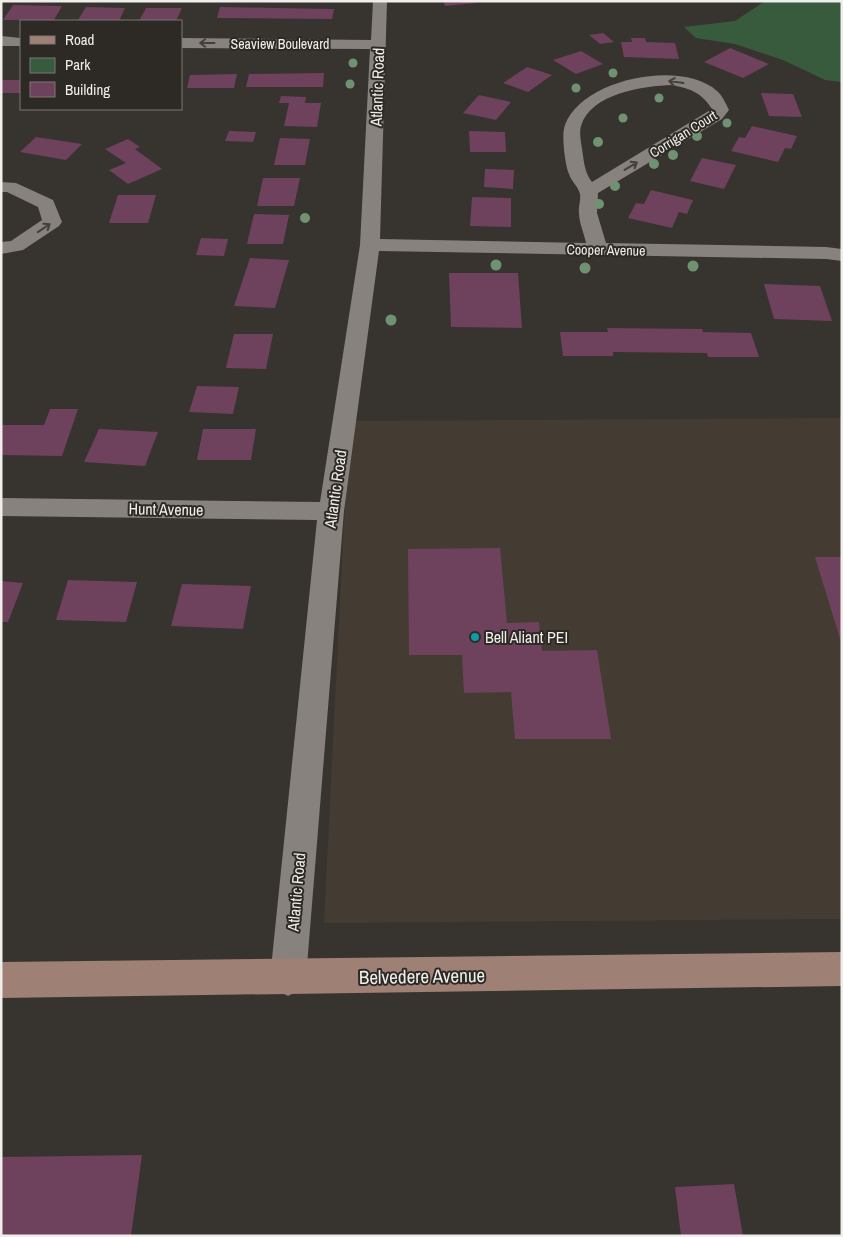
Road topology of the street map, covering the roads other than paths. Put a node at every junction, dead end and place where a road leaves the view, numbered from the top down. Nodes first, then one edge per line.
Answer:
1 (380, 1) edge
2 (1, 41) edge
3 (20, 42) edge
4 (182, 43) edge
5 (379, 51) junction
6 (1, 56) edge
7 (20, 56) edge
8 (182, 57) edge
9 (1, 188) edge
10 (589, 191) junction
11 (370, 245) junction
12 (1, 248) edge
13 (598, 250) junction
14 (842, 255) edge
15 (1, 507) edge
16 (331, 511) junction
17 (842, 969) edge
18 (288, 978) junction
19 (1, 980) edge

1 - 5 street, Atlantic Road
2 - 3 street
5 -> 4 street, Seaview Boulevard
5 - 8 street, Seaview Boulevard
5 - 11 street, Atlantic Road
6 - 7 street
12 -> 9 street
10 -> 10 street, Corrigan Court
10 - 13 street
11 - 13 street, Cooper Avenue
11 - 16 street, Atlantic Road
13 - 14 street, Cooper Avenue
15 - 16 street, Hunt Avenue
16 - 18 street, Atlantic Road
17 - 18 main road, Belvedere Avenue
18 - 19 main road, Belvedere Avenue

